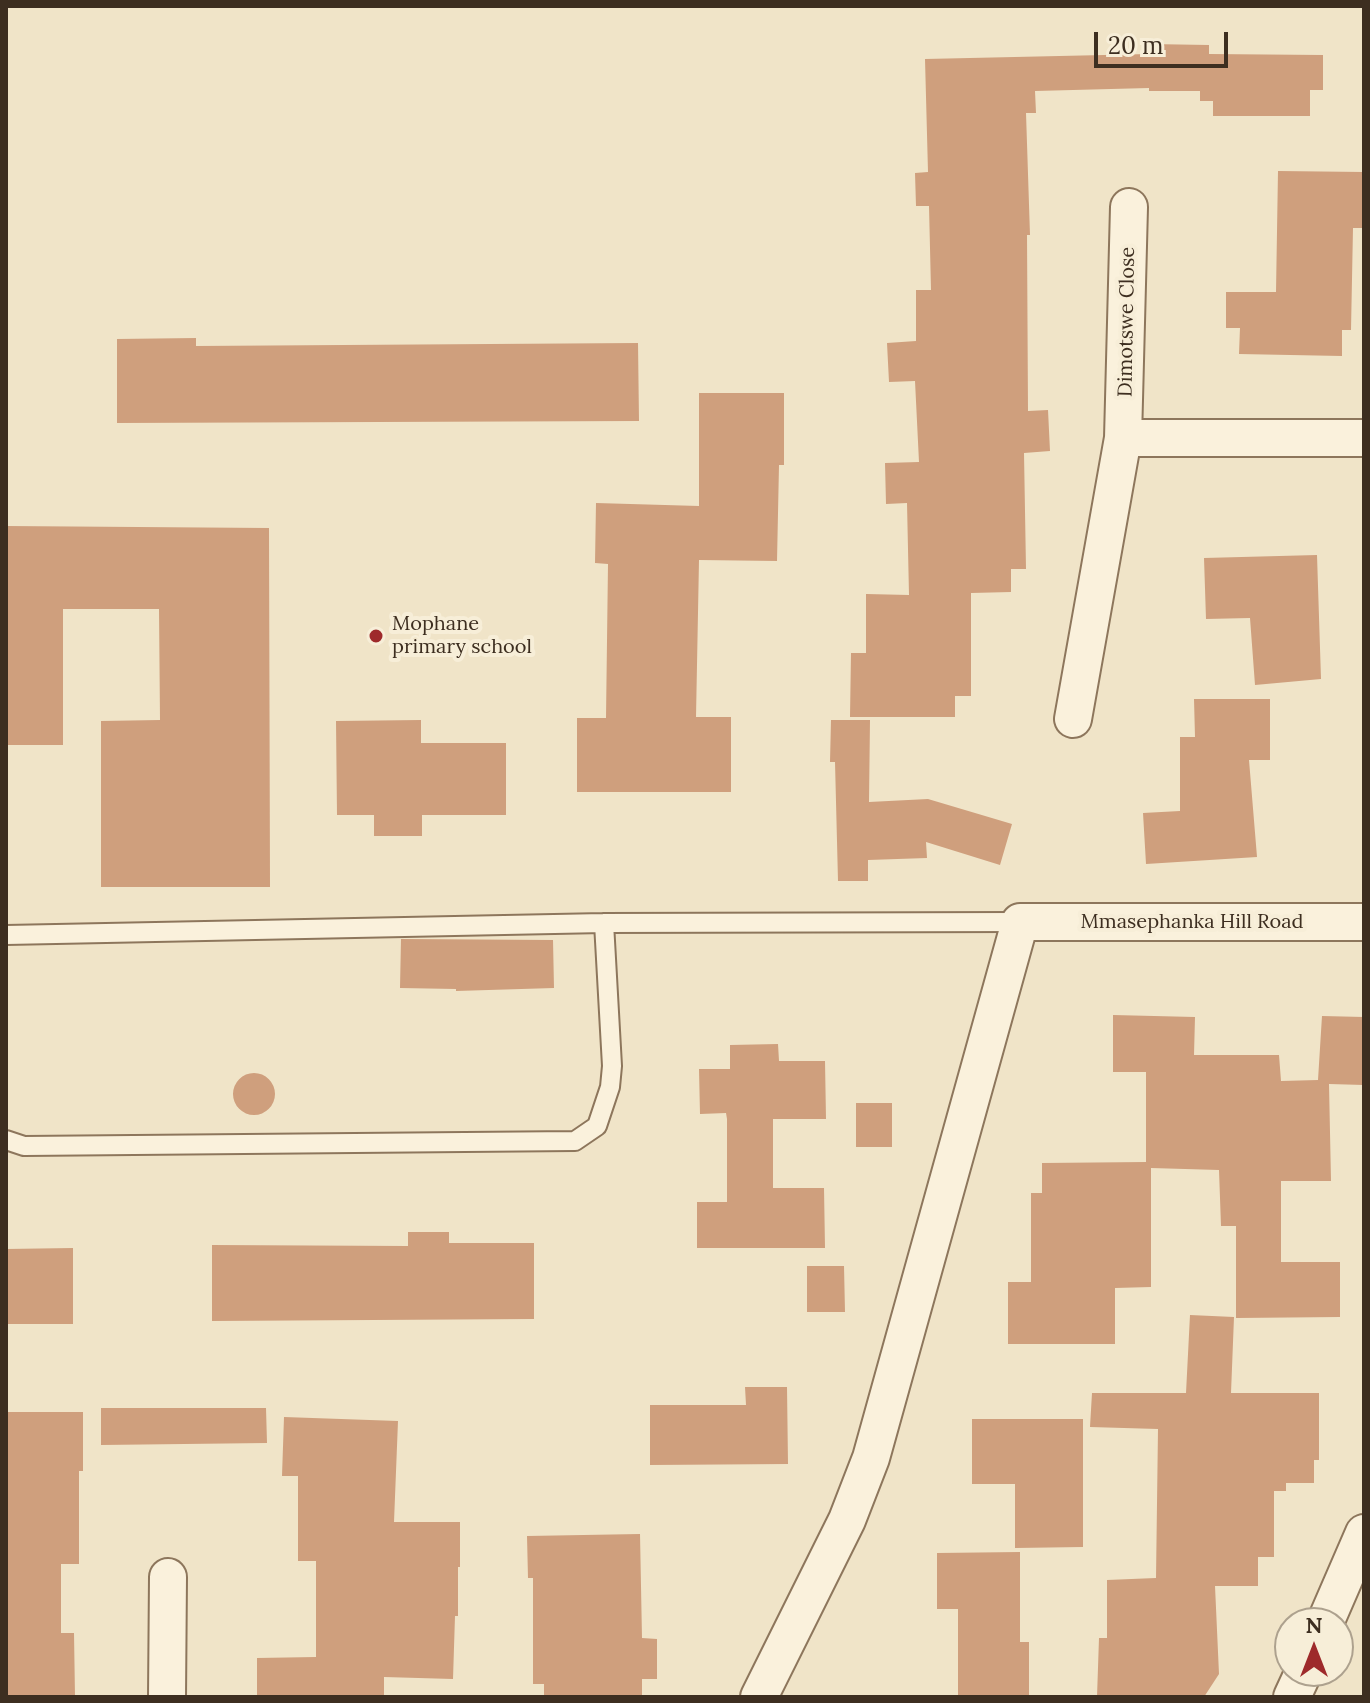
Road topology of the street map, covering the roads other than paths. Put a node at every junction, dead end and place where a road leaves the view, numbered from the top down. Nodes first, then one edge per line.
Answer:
1 (1129, 207) dead end
2 (1123, 438) junction
3 (1364, 438) edge
4 (1073, 719) dead end
5 (1020, 922) junction
6 (1364, 922) edge
7 (604, 923) junction
8 (6, 935) edge
9 (6, 1140) edge
10 (1364, 1533) edge
11 (168, 1577) dead end
12 (1332, 1607) edge
13 (167, 1697) edge
14 (759, 1697) edge

1 - 2 street, Dimotswe Close
2 - 3 street
2 - 4 street, Dimotswe Close
5 - 6 street, Mmasephanka Hill Road
5 - 7 lane
5 - 14 street
7 - 8 lane
7 - 9 lane
10 - 12 street
11 - 13 street

